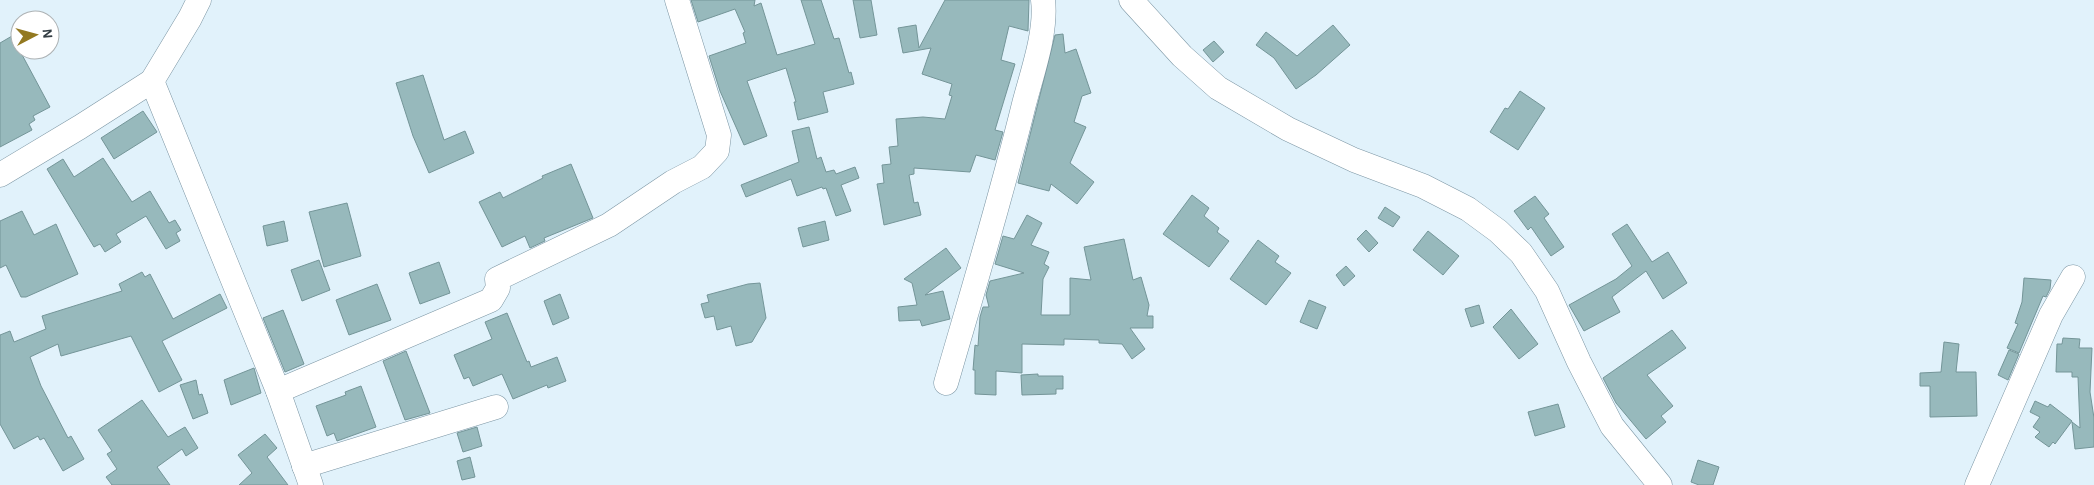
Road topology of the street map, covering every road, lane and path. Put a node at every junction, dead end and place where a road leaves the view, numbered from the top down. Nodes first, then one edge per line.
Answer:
1 (199, 0) edge
2 (677, 0) edge
3 (1043, 0) edge
4 (1131, 0) edge
5 (152, 80) junction
6 (0, 175) edge
7 (2073, 277) dead end
8 (946, 383) dead end
9 (278, 391) junction
10 (496, 406) dead end
11 (308, 475) edge
12 (1660, 485) edge
13 (1977, 485) edge

1 - 5 street
2 - 9 street
3 - 8 street
4 - 12 street
5 - 6 street
5 - 9 street
7 - 13 street
9 - 11 street
10 - 11 street

